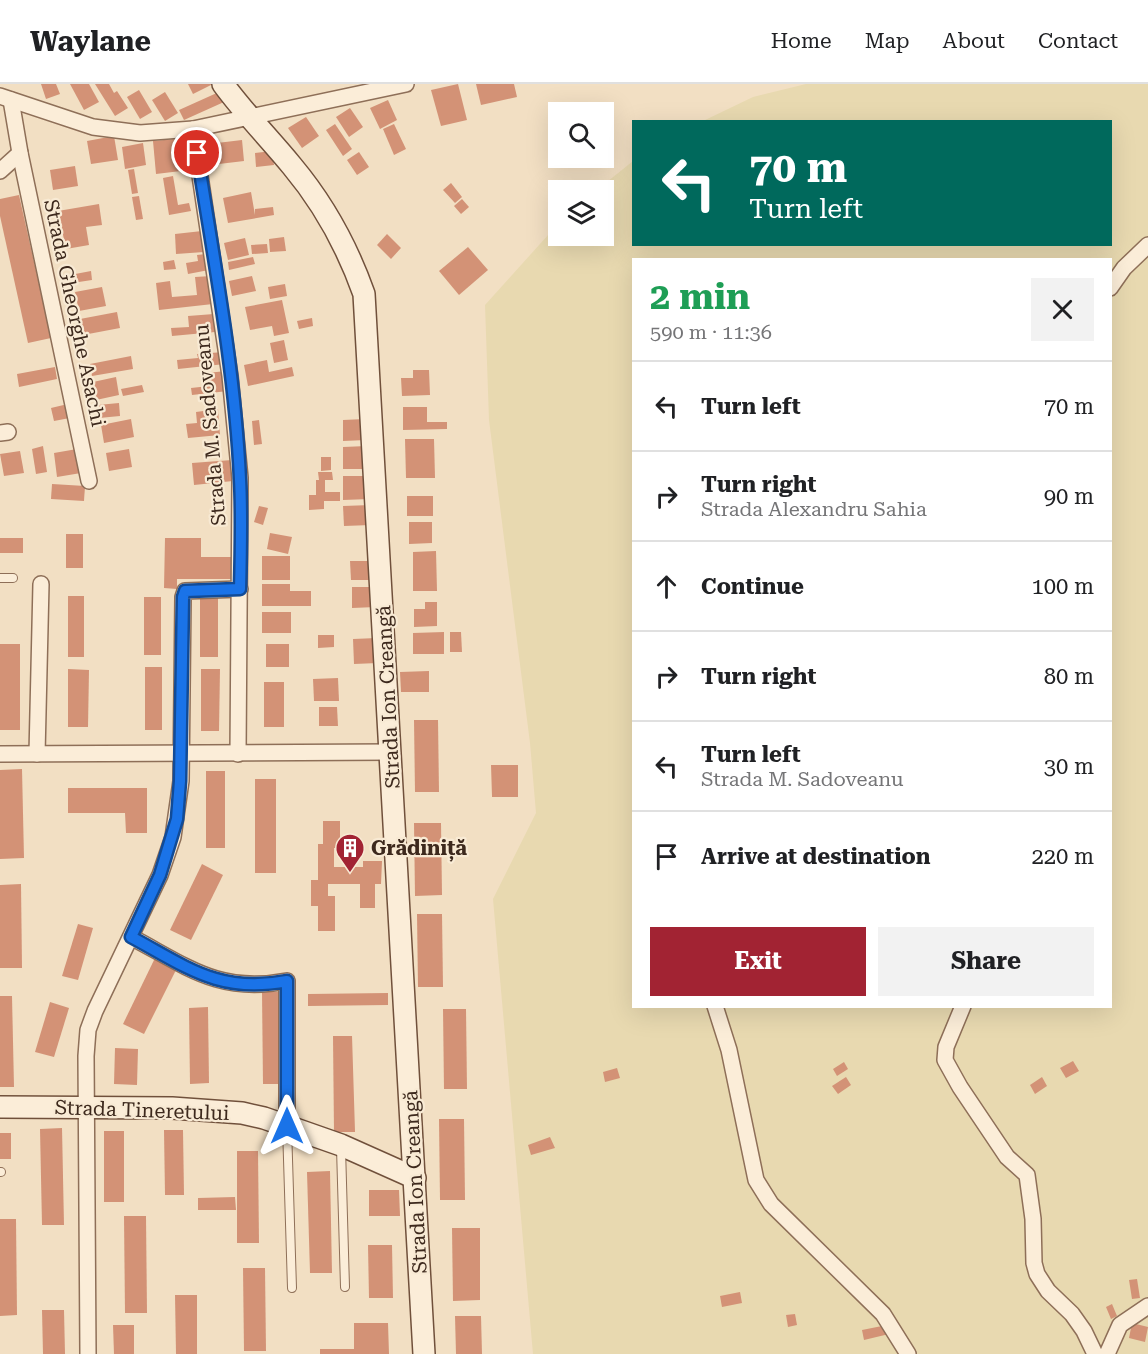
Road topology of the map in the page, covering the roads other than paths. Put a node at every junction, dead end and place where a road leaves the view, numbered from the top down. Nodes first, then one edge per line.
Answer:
1 (223, 84) edge
2 (406, 84) edge
3 (6, 98) edge
4 (248, 117) junction
5 (193, 129) junction
6 (20, 153) junction
7 (0, 171) edge
8 (1148, 245) edge
9 (1112, 285) edge
10 (89, 481) dead end
11 (0, 578) edge
12 (14, 578) dead end
13 (41, 584) dead end
14 (240, 589) junction
15 (391, 752) junction
16 (37, 753) junction
17 (0, 754) edge
18 (238, 754) junction
19 (181, 755) junction
20 (131, 937) junction
21 (716, 1008) edge
22 (962, 1008) edge
23 (0, 1107) edge
24 (86, 1107) junction
25 (287, 1126) junction
26 (341, 1145) junction
27 (415, 1178) junction
28 (345, 1287) dead end
29 (292, 1288) dead end
30 (1148, 1306) edge
31 (88, 1354) edge
32 (424, 1354) edge
33 (908, 1354) edge
34 (1095, 1354) edge
35 (1107, 1354) edge

1 - 4 street, Strada Ion Creangă
2 - 4 street
3 - 5 street
3 - 6 street, Strada Gheorghe Asachi
4 - 5 street
4 - 15 street, Strada Ion Creangă
5 - 14 street, Strada M. Sadoveanu
6 - 7 street
6 - 10 street, Strada Gheorghe Asachi
8 - 9 street
11 - 12 lane
13 - 16 street
14 - 18 street, Strada M. Sadoveanu
14 - 19 street
15 - 18 street
15 - 27 street, Strada Ion Creangă
16 - 17 street
16 - 19 street
18 - 19 street
19 - 20 street
20 - 24 street
20 - 25 street
21 - 33 street
22 - 34 street
23 - 24 street, Strada Tineretului
24 - 25 street, Strada Tineretului
24 - 31 street
25 - 26 street, Strada Tineretului
25 - 29 lane
26 - 27 street, Strada Tineretului
26 - 28 lane
27 - 32 street, Strada Ion Creangă
30 - 35 street

